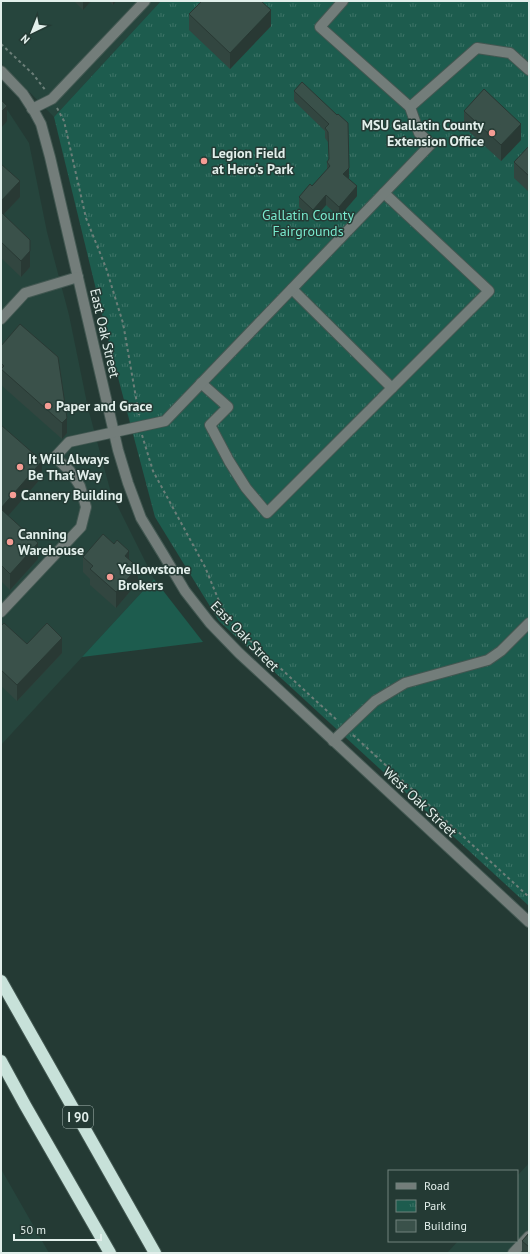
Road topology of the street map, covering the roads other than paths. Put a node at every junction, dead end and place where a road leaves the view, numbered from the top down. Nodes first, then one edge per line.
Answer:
1 (146, 1) edge
2 (343, 1) edge
3 (529, 70) edge
4 (1, 71) edge
5 (410, 107) junction
6 (32, 109) junction
7 (384, 193) junction
8 (78, 277) junction
9 (292, 289) junction
10 (1, 319) edge
11 (202, 383) junction
12 (392, 388) junction
13 (114, 431) junction
14 (1, 612) edge
15 (529, 623) edge
16 (291, 703) joint
17 (333, 741) junction
18 (529, 922) edge
19 (1, 981) edge
20 (1, 1061) edge
21 (529, 1236) edge
22 (110, 1253) edge
23 (155, 1253) edge
24 (513, 1253) edge

1 - 6 street
2 - 5 street
3 - 5 street
4 - 6 street, East Oak Street
5 - 7 street
6 - 8 street, East Oak Street
7 - 9 street
7 - 12 street
8 - 10 street
8 - 13 street, East Oak Street
9 - 11 street
9 - 12 street
11 - 12 street
11 - 13 street
13 - 14 street
13 - 16 street, East Oak Street
15 - 17 street
16 - 17 street, West Oak Street
17 - 18 street, West Oak Street
19 - 23 highway, I 90
20 - 22 highway
21 - 24 street

